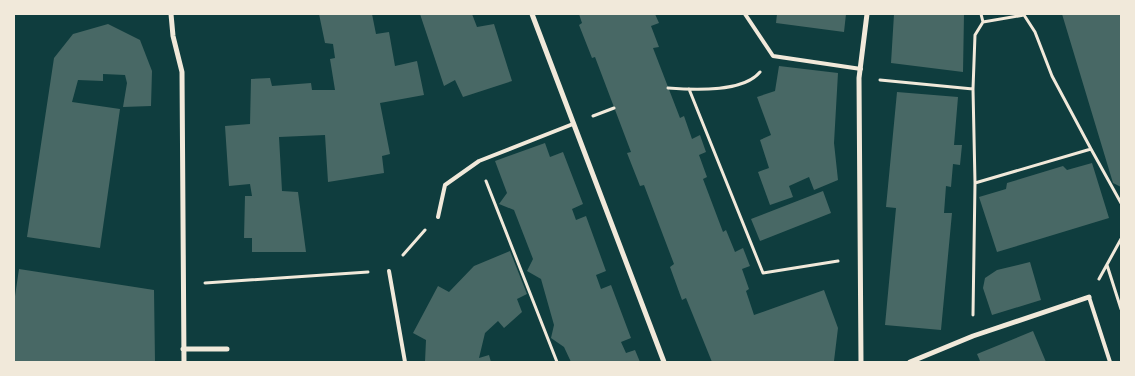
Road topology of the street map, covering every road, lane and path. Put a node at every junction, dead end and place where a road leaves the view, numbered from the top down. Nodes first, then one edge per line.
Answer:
1 (171, 14) edge
2 (532, 14) edge
3 (745, 14) edge
4 (867, 14) edge
5 (981, 14) edge
6 (982, 22) junction
7 (861, 69) junction
8 (859, 78) junction
9 (754, 79) dead end
10 (668, 88) dead end
11 (973, 89) junction
12 (689, 90) junction
13 (573, 124) junction
14 (1091, 149) junction
15 (479, 162) junction
16 (975, 183) junction
17 (1121, 203) edge
18 (438, 217) joint
19 (1121, 239) edge
20 (860, 257) junction
21 (1107, 265) junction
22 (389, 271) junction
23 (184, 285) junction
24 (1089, 298) junction
25 (1121, 309) edge
26 (973, 336) junction
27 (184, 349) junction
28 (227, 349) dead end
29 (184, 362) edge
30 (405, 362) edge
31 (557, 362) edge
32 (664, 362) edge
33 (861, 362) edge
34 (910, 362) edge
35 (1110, 362) edge

1 - 23 street
2 - 13 street
3 - 7 lane
4 - 7 street
5 - 6 path
6 - 11 path
6 - 14 path
7 - 8 street
8 - 11 path
8 - 20 street
9 - 12 path
10 - 12 path
11 - 16 path
12 - 20 path
13 - 15 lane
13 - 32 street
14 - 16 path
14 - 17 path
15 - 18 lane
15 - 31 path
16 - 26 path
18 - 22 path
19 - 21 path
20 - 33 street
21 - 24 path
21 - 25 path
22 - 23 path
22 - 30 lane
23 - 27 street
24 - 26 street
24 - 35 lane
26 - 34 street
27 - 28 street
27 - 29 street

